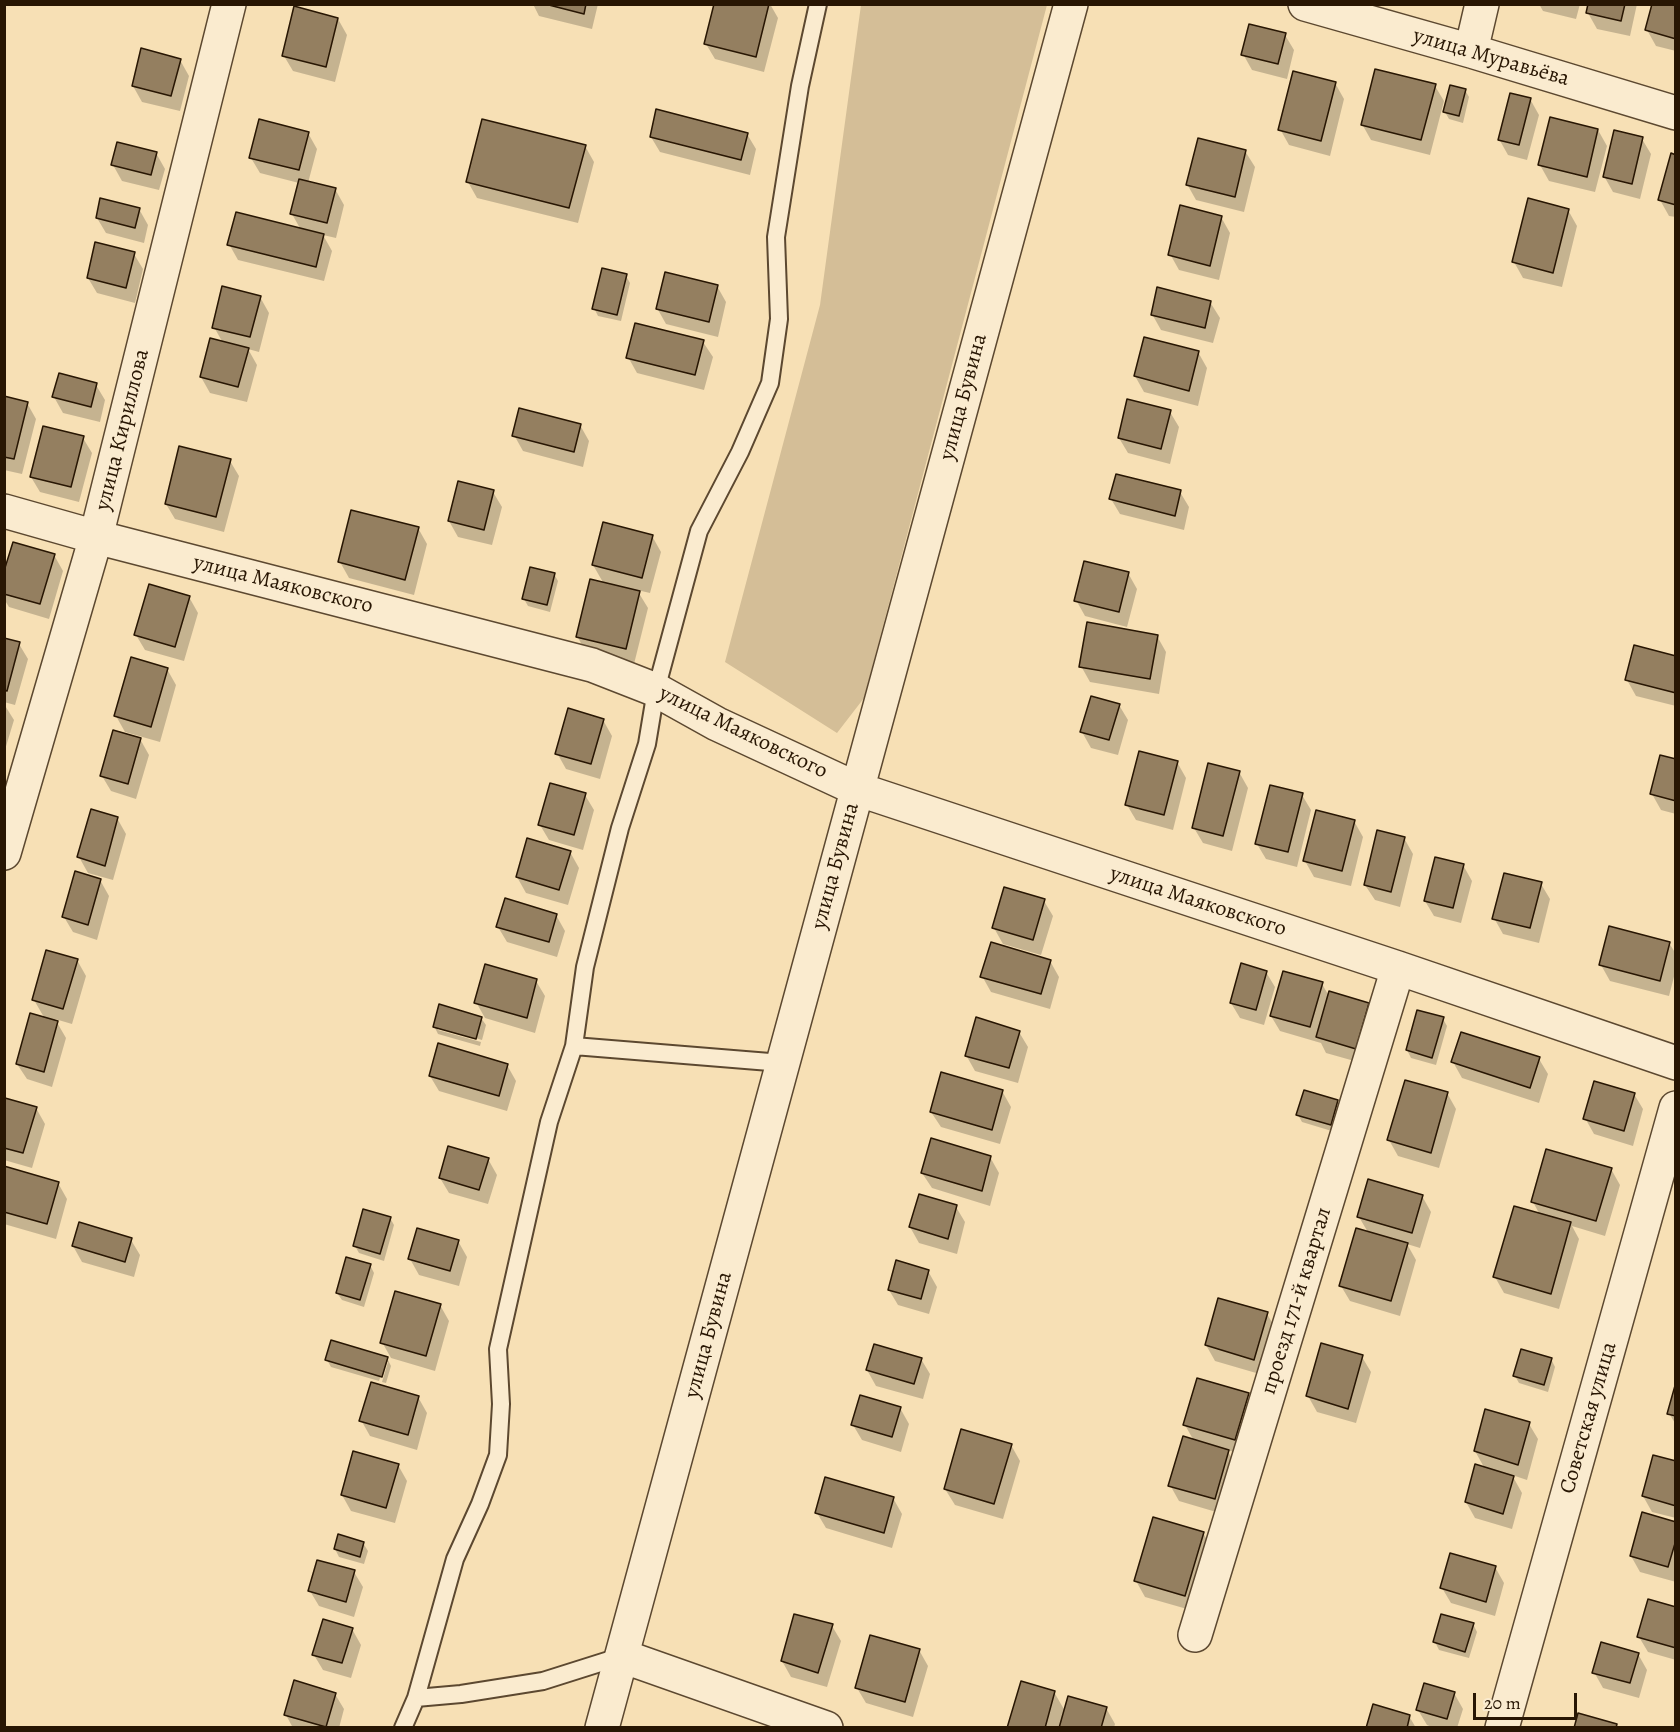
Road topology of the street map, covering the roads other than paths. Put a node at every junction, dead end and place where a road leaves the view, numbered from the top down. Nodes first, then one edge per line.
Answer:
1 (229, 4) edge
2 (818, 4) edge
3 (1071, 4) edge
4 (1305, 4) edge
5 (1482, 4) edge
6 (1472, 51) junction
7 (1676, 113) edge
8 (4, 511) edge
9 (96, 537) junction
10 (656, 690) junction
11 (857, 789) junction
12 (4, 853) edge
13 (1398, 968) junction
14 (574, 1046) junction
15 (1676, 1063) edge
16 (782, 1064) junction
17 (1676, 1108) edge
18 (1195, 1635) dead end
19 (621, 1656) junction
20 (416, 1698) junction
21 (403, 1728) edge
22 (602, 1728) edge
23 (826, 1728) edge
24 (1502, 1728) edge

1 - 9 street, улица Кириллова
2 - 10 lane
3 - 11 street, улица Бувина
4 - 6 street, улица Муравьёва
5 - 6 street
6 - 7 street, улица Муравьёва
8 - 9 street, улица Маяковского
9 - 10 street, улица Маяковского
9 - 12 street, улица Кириллова
10 - 11 street, улица Маяковского
10 - 14 lane
11 - 13 street, улица Маяковского
11 - 16 street, улица Бувина
13 - 15 street, улица Маяковского
13 - 18 street, проезд 171-й квартал
14 - 16 lane
14 - 20 lane
16 - 19 street, улица Бувина
17 - 24 street, Советская улица
19 - 20 lane
19 - 22 street, улица Бувина
19 - 23 street
20 - 21 lane

